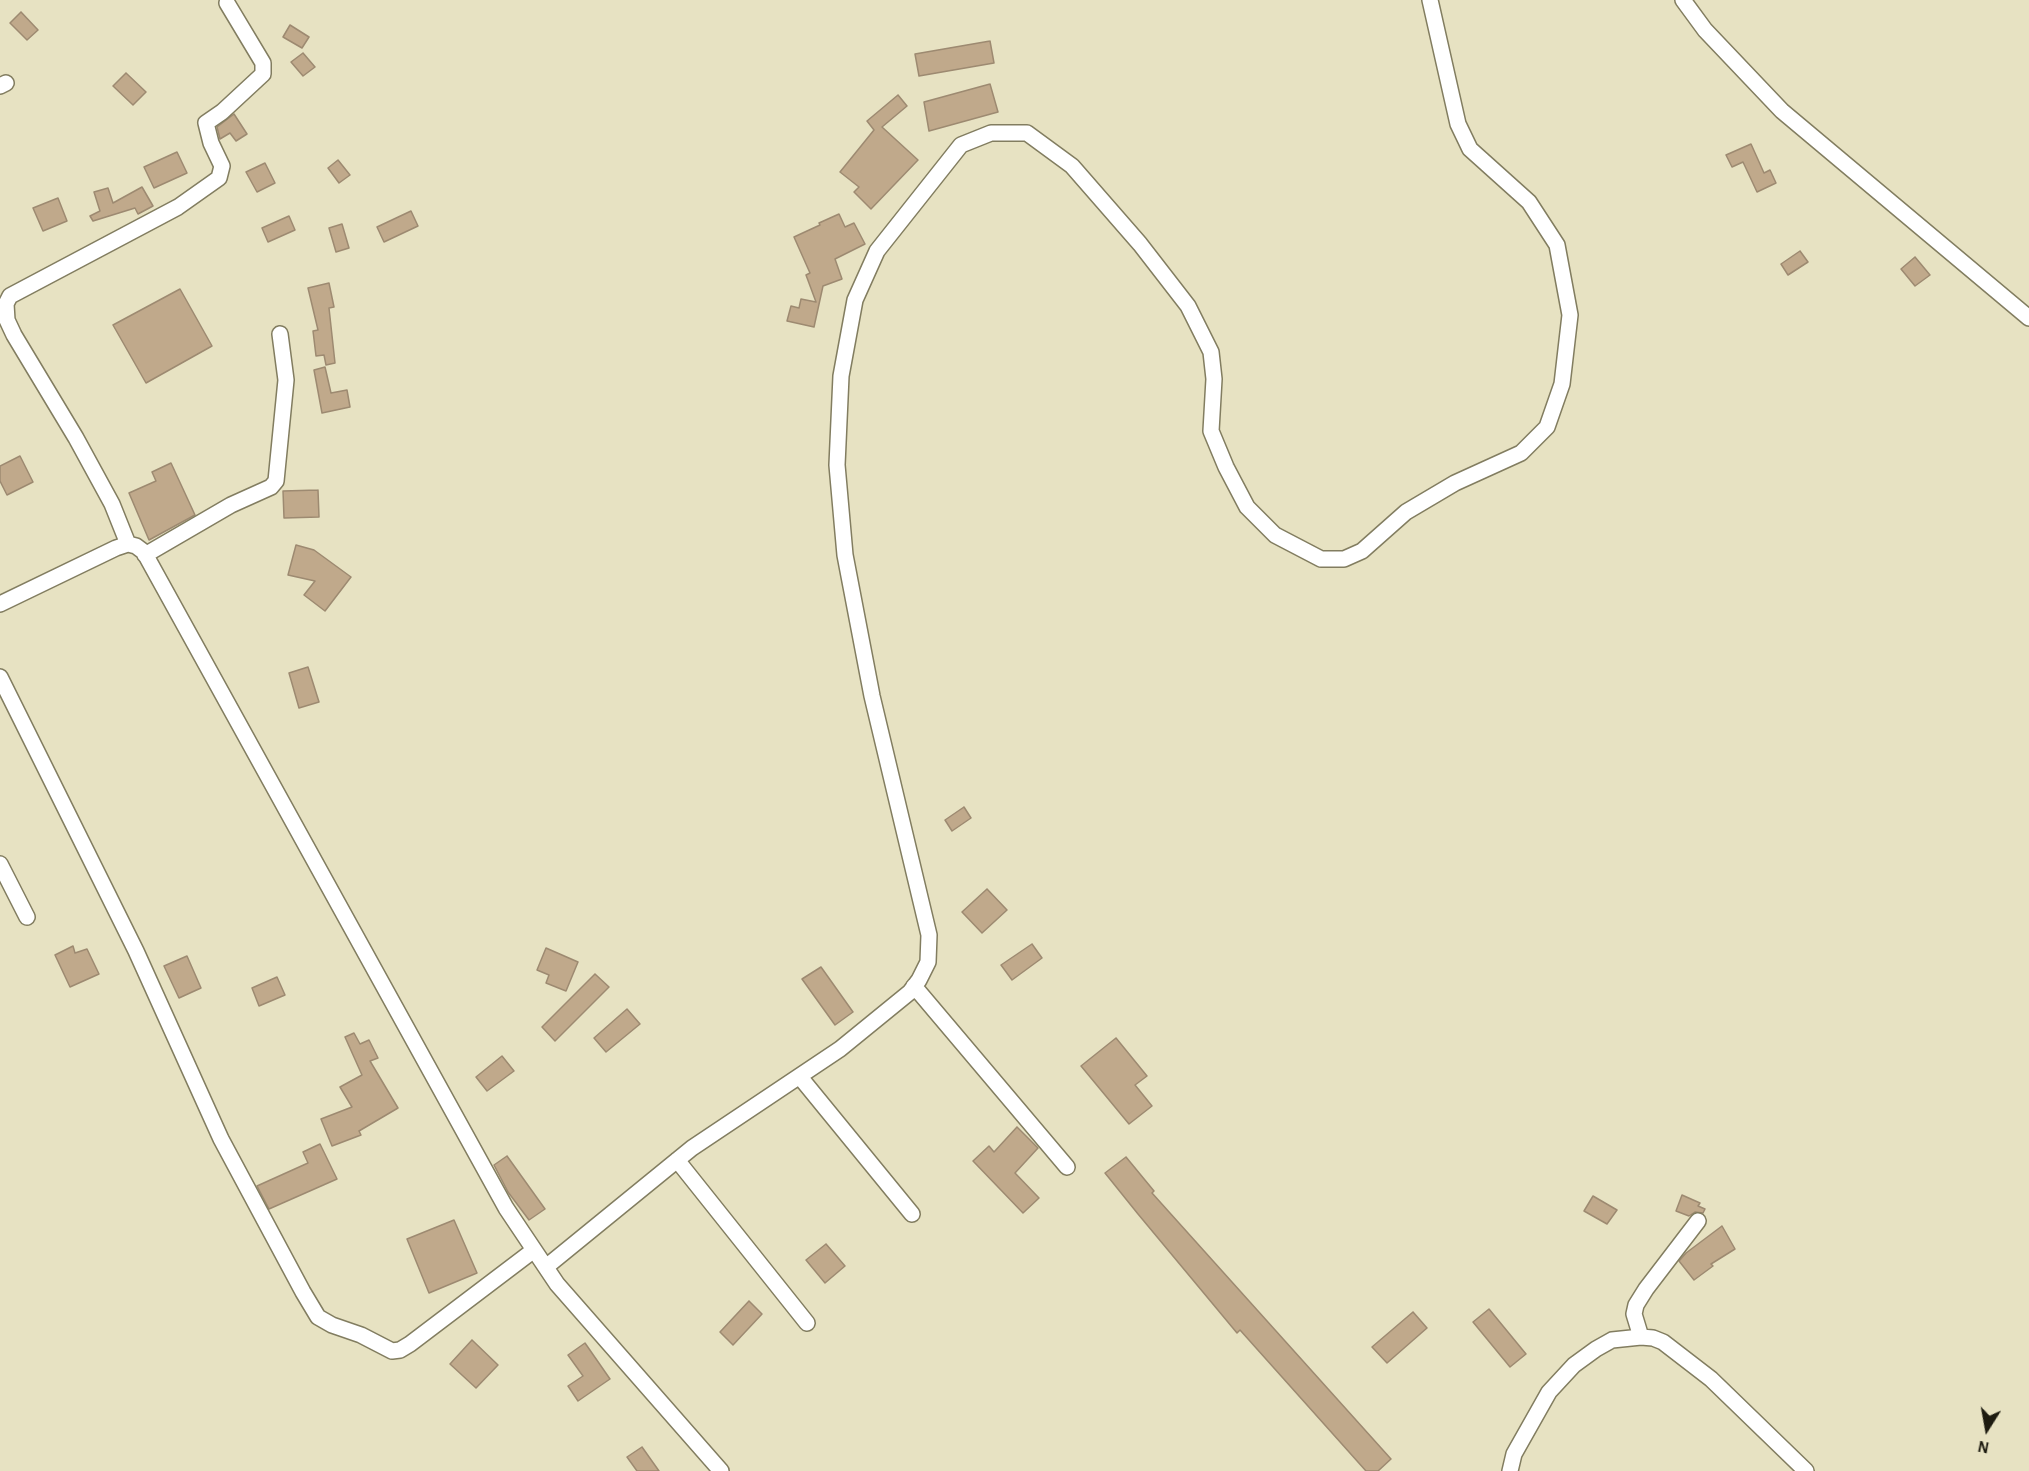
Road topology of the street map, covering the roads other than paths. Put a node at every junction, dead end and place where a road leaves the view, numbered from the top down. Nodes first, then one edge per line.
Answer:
1 (1430, 0) edge
2 (1683, 0) edge
3 (227, 3) dead end
4 (2029, 318) edge
5 (280, 334) dead end
6 (128, 544) junction
7 (146, 555) junction
8 (0, 604) edge
9 (0, 677) edge
10 (0, 864) edge
11 (27, 918) dead end
12 (914, 986) junction
13 (800, 1077) junction
14 (677, 1160) junction
15 (1066, 1167) dead end
16 (912, 1214) dead end
17 (1698, 1221) dead end
18 (534, 1250) junction
19 (546, 1267) junction
20 (807, 1323) dead end
21 (1641, 1337) junction
22 (721, 1471) edge
23 (1510, 1471) edge
24 (1806, 1471) edge

1 - 12 street
2 - 4 street
3 - 6 street
5 - 7 street
6 - 7 street
6 - 8 street
7 - 18 street
9 - 18 street
10 - 11 street
12 - 13 street
12 - 15 street
13 - 14 street
13 - 16 street
14 - 19 street
14 - 20 street
17 - 21 street
18 - 19 street
19 - 22 street
21 - 23 street
21 - 24 street

